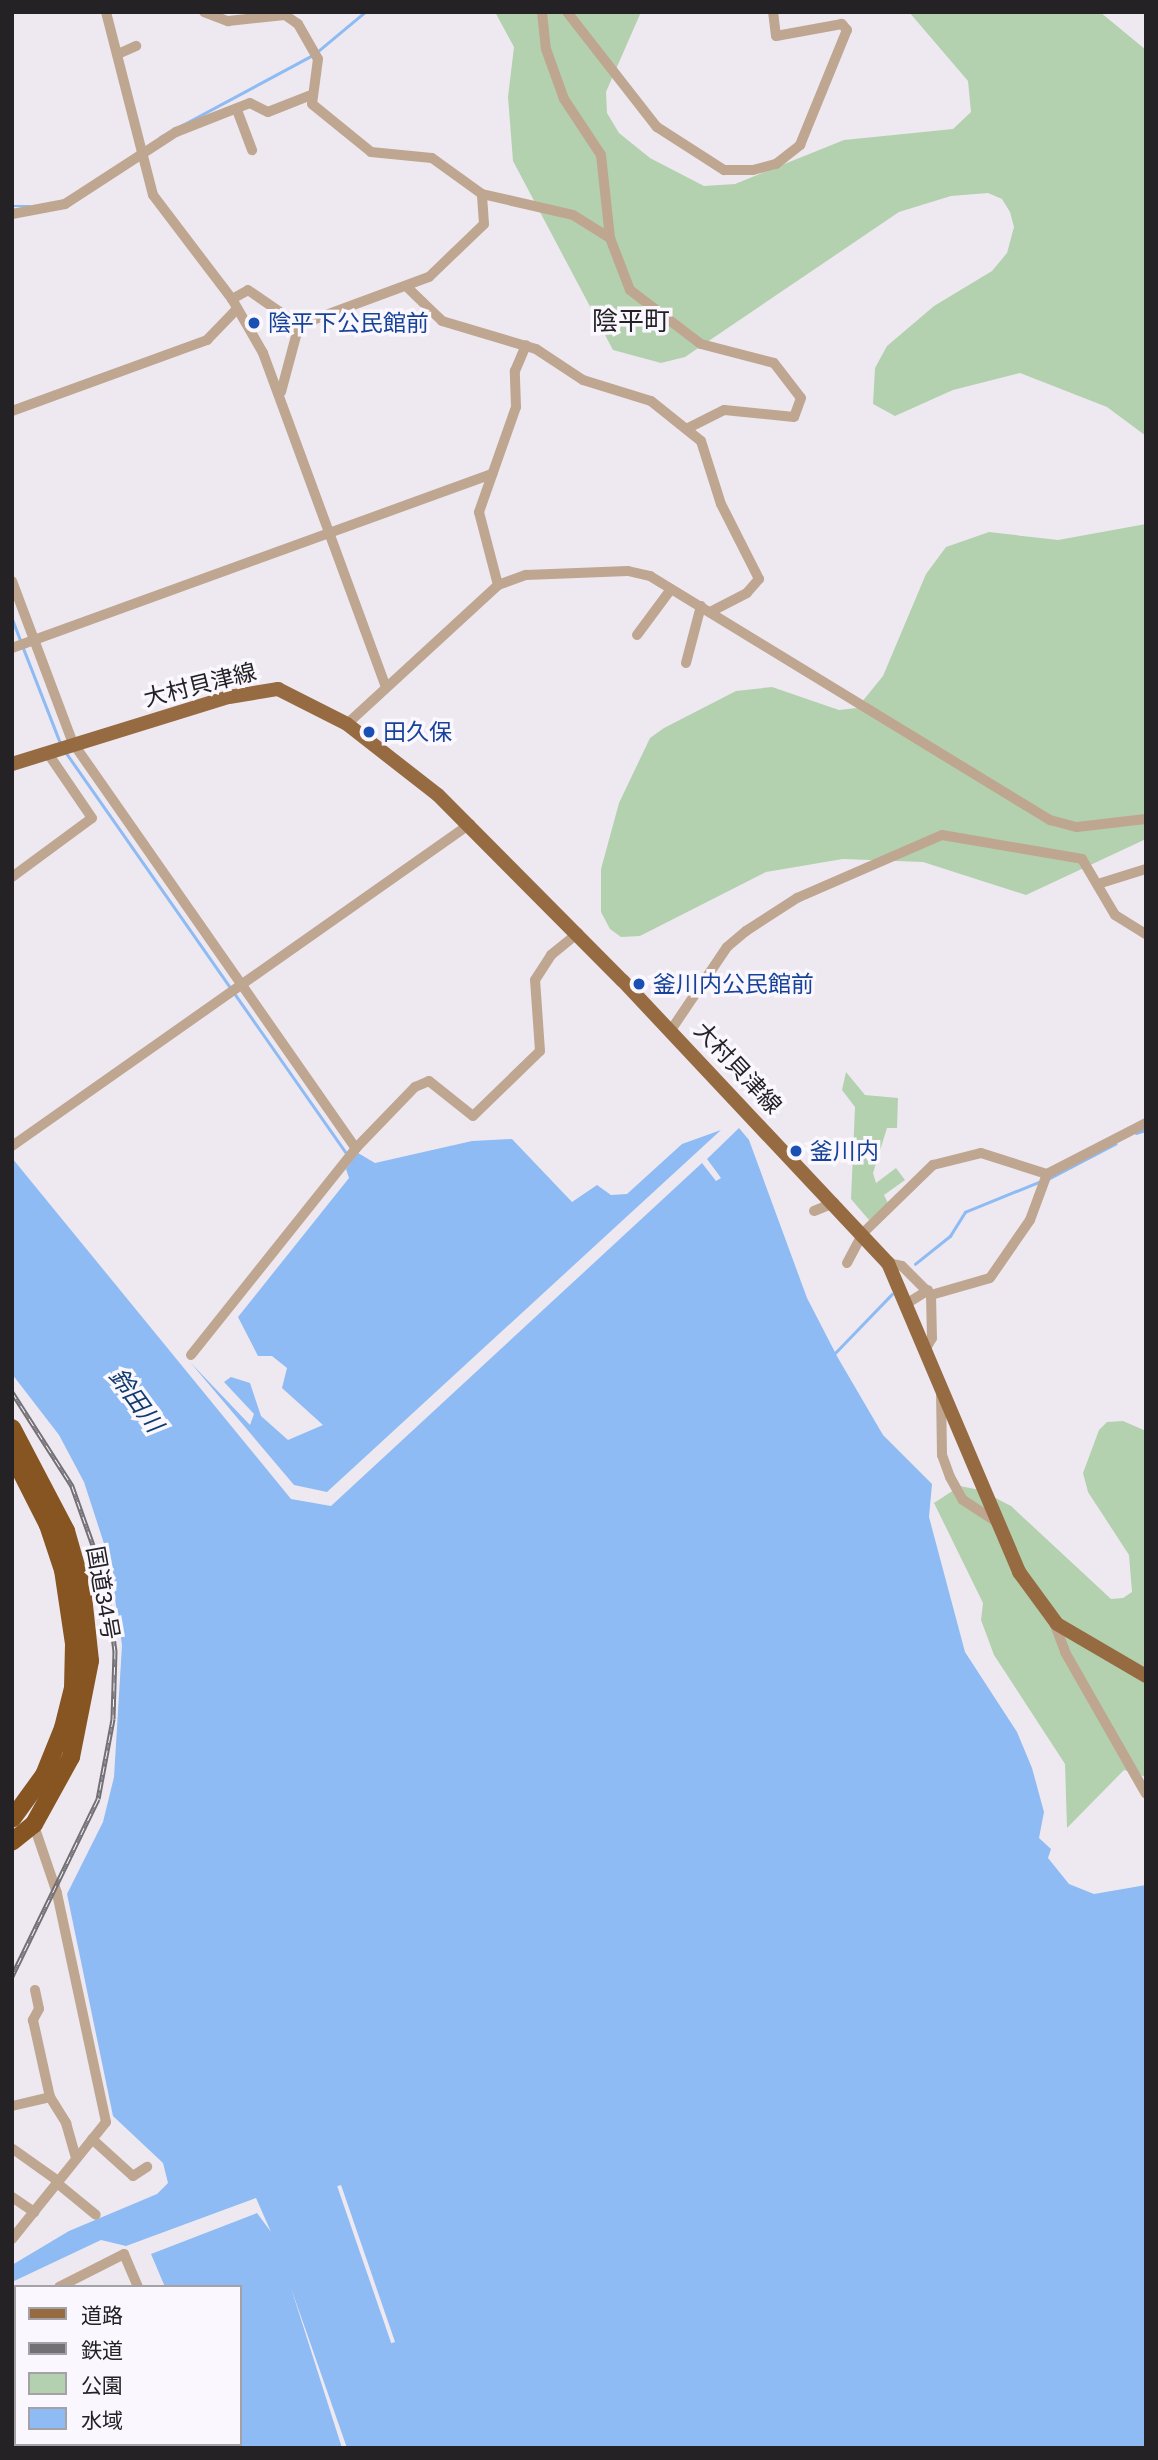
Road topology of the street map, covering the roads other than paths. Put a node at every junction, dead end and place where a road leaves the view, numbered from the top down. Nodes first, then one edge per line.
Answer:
1 (106, 12) edge
2 (204, 12) edge
3 (542, 12) edge
4 (567, 12) edge
5 (773, 12) edge
6 (136, 46) dead end
7 (118, 54) junction
8 (311, 95) junction
9 (237, 110) junction
10 (252, 150) dead end
11 (143, 153) junction
12 (482, 194) junction
13 (12, 214) edge
14 (610, 238) junction
15 (408, 288) junction
16 (234, 304) junction
17 (299, 325) junction
18 (526, 345) junction
19 (281, 392) junction
20 (12, 411) edge
21 (688, 428) junction
22 (492, 474) junction
23 (332, 531) junction
24 (12, 581) edge
25 (498, 585) junction
26 (671, 589) junction
27 (705, 609) junction
28 (637, 635) dead end
29 (33, 640) junction
30 (14, 647) edge
31 (685, 663) dead end
32 (386, 687) junction
33 (347, 724) junction
34 (72, 744) junction
35 (52, 751) junction
36 (12, 764) edge
37 (1146, 819) edge
38 (470, 824) junction
39 (1146, 869) edge
40 (12, 877) edge
41 (1101, 883) junction
42 (578, 933) junction
43 (1146, 934) edge
44 (240, 987) junction
45 (671, 1030) junction
46 (1146, 1123) edge
47 (12, 1146) edge
48 (356, 1149) junction
49 (1047, 1178) junction
50 (834, 1203) junction
51 (814, 1211) dead end
52 (863, 1233) junction
53 (847, 1263) dead end
54 (888, 1263) junction
55 (929, 1292) junction
56 (905, 1304) junction
57 (925, 1350) junction
58 (191, 1355) dead end
59 (941, 1391) junction
60 (12, 1428) edge
61 (12, 1454) edge
62 (995, 1521) junction
63 (1052, 1617) junction
64 (1146, 1676) edge
65 (1146, 1794) edge
66 (18, 1814) edge
67 (34, 1824) junction
68 (12, 1842) edge
69 (35, 1990) dead end
70 (50, 2097) junction
71 (12, 2106) edge
72 (92, 2139) junction
73 (13, 2149) edge
74 (76, 2159) junction
75 (147, 2168) dead end
76 (58, 2182) junction
77 (12, 2197) edge
78 (34, 2212) junction
79 (96, 2215) dead end
80 (12, 2239) edge
81 (63, 2285) edge
82 (137, 2285) edge

1 - 7 street
2 - 8 street
3 - 14 street
4 - 5 street
6 - 7 street
7 - 11 street
8 - 9 street
8 - 12 street
9 - 10 street
9 - 11 street
11 - 13 street
11 - 16 street
12 - 14 street
12 - 15 street
14 - 21 street
15 - 17 street
15 - 18 street
16 - 17 street
16 - 19 street
16 - 20 street
17 - 19 street
18 - 21 street
18 - 22 street
19 - 23 street
21 - 27 street
22 - 23 street
22 - 25 street
23 - 29 street
23 - 32 street
24 - 29 street
25 - 26 street
25 - 32 street
26 - 27 street
26 - 28 street
27 - 31 street
27 - 37 street
29 - 30 street
29 - 34 street
32 - 33 street
33 - 34 main road, 大村貝津線
33 - 38 main road, 大村貝津線
34 - 35 main road, 大村貝津線
34 - 44 street
35 - 36 main road, 大村貝津線
35 - 40 street
38 - 42 main road, 大村貝津線
38 - 44 street
39 - 41 street
41 - 43 street
41 - 45 street
42 - 45 main road, 大村貝津線
42 - 48 street
44 - 47 street
44 - 48 street
45 - 50 main road, 大村貝津線
46 - 49 street
48 - 58 street
49 - 52 street
49 - 55 street
50 - 51 street
50 - 52 main road, 大村貝津線
52 - 53 street
52 - 54 main road, 大村貝津線
54 - 55 street
54 - 56 main road, 大村貝津線
55 - 56 street
55 - 57 street
56 - 57 main road, 大村貝津線
57 - 59 main road, 大村貝津線
59 - 62 main road, 大村貝津線
59 - 62 street
60 - 67 highway, 国道34号
61 - 66 highway, 国道34号
62 - 63 main road, 大村貝津線
63 - 64 main road, 大村貝津線
63 - 65 street
66 - 67 street
67 - 68 highway, 国道34号
67 - 72 street
69 - 70 street
70 - 71 street
70 - 74 street
72 - 74 street
72 - 75 street
73 - 76 street
74 - 76 street
76 - 78 street
76 - 79 street
77 - 78 street
78 - 80 street
81 - 82 street

